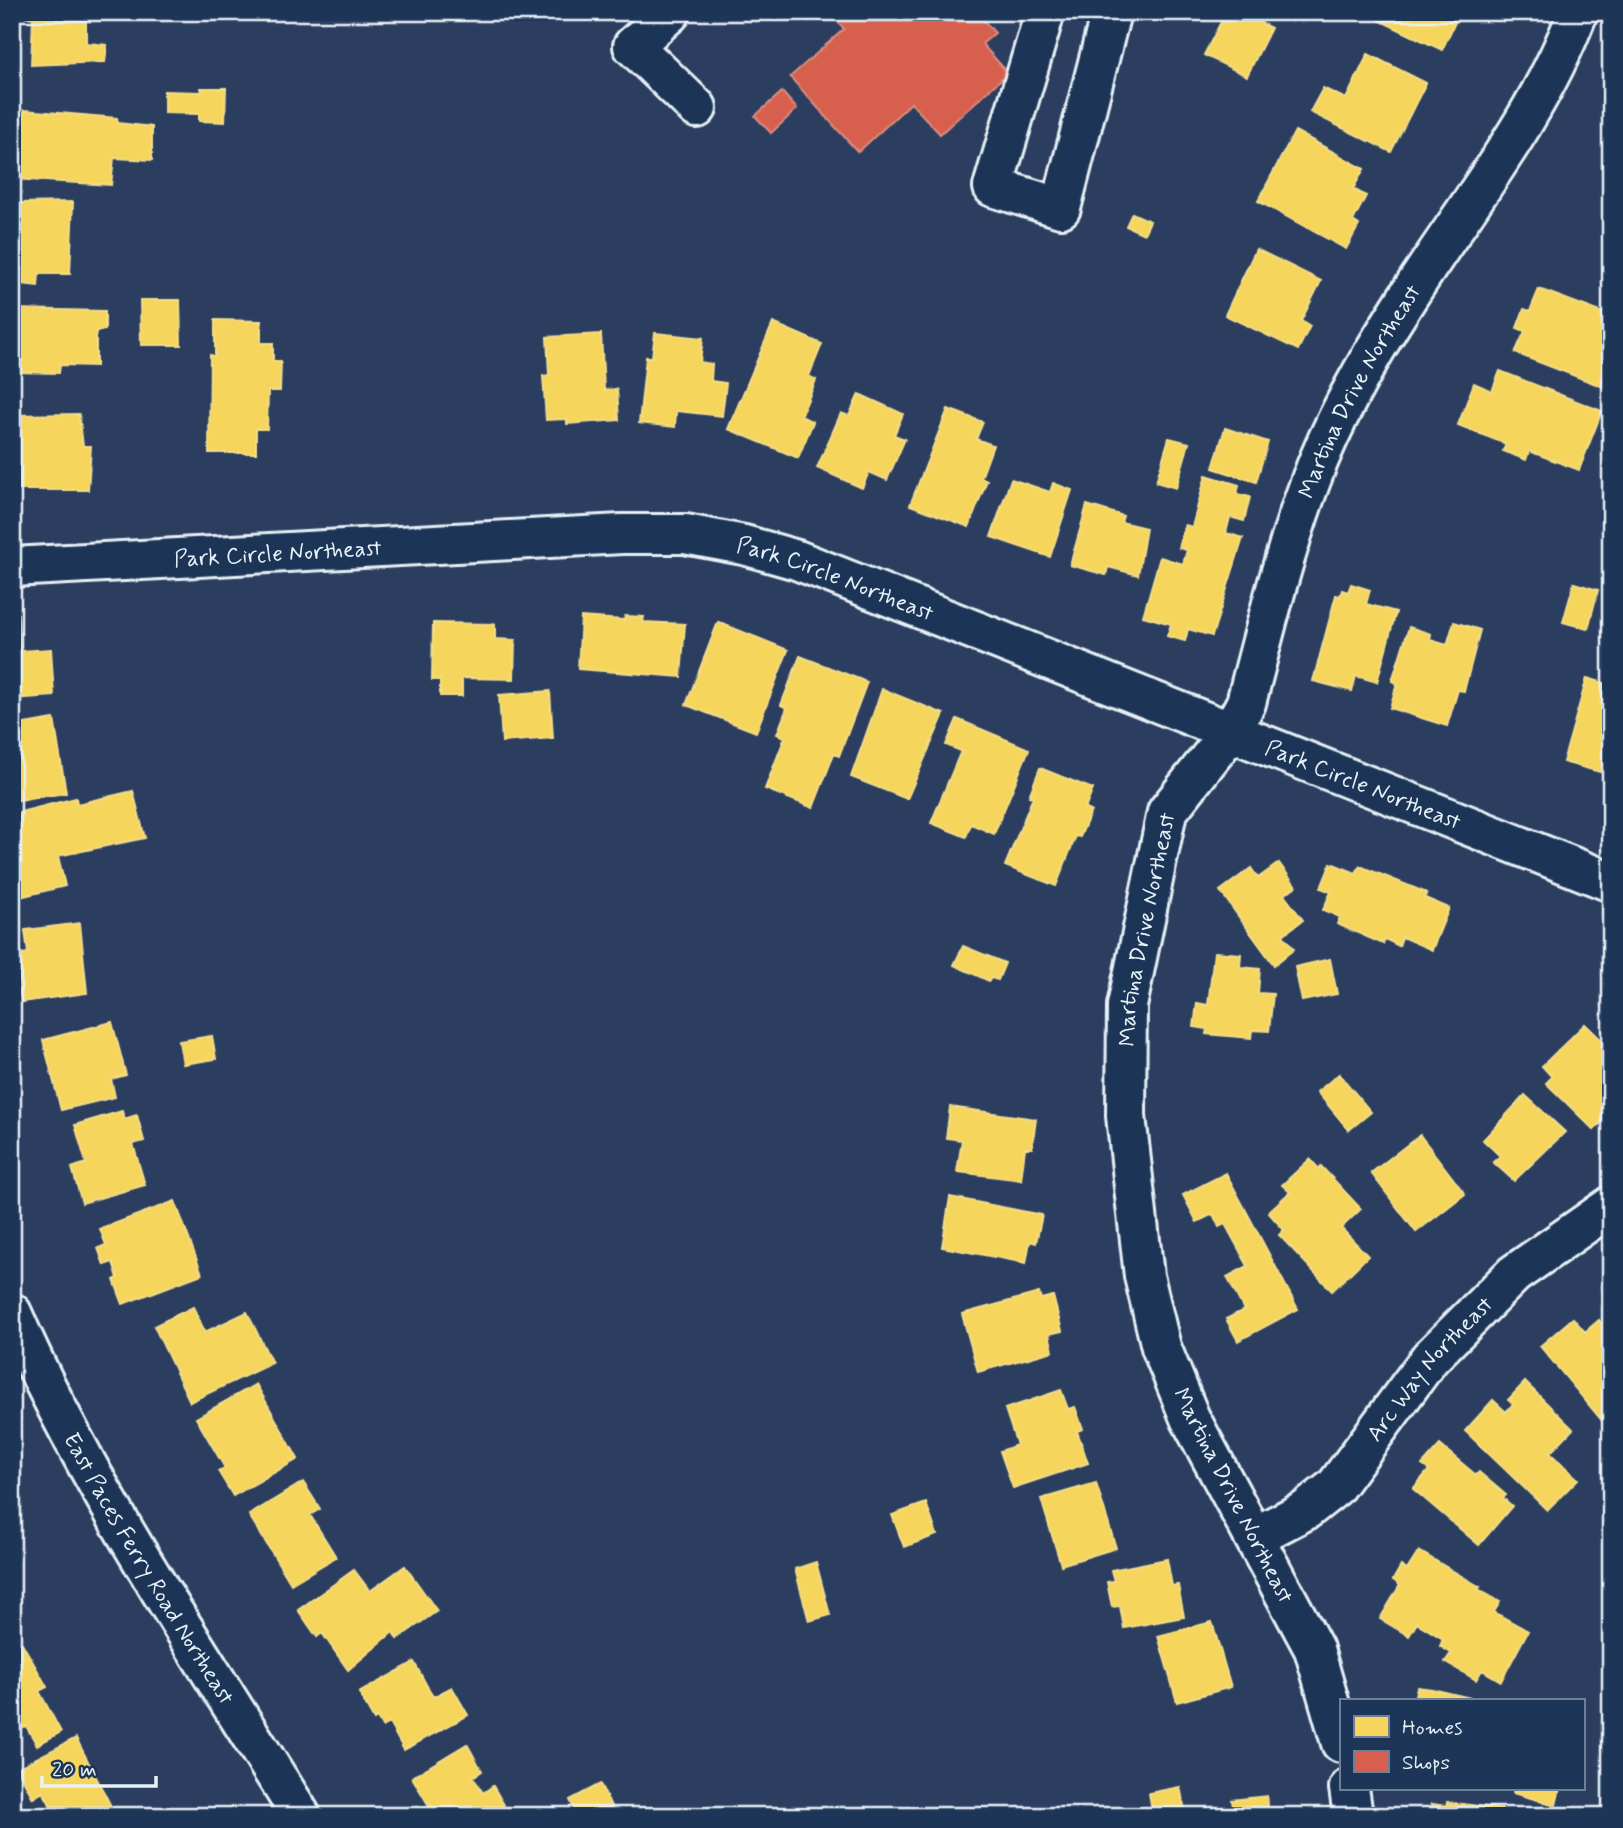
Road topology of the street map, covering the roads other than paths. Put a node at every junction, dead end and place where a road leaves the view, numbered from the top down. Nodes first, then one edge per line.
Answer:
1 (671, 12) edge
2 (1045, 12) edge
3 (1111, 12) edge
4 (1578, 12) edge
5 (697, 108) dead end
6 (12, 567) edge
7 (1231, 731) junction
8 (1611, 882) edge
9 (1611, 1206) edge
10 (12, 1313) edge
11 (1256, 1536) junction
12 (1340, 1740) edge
13 (1349, 1790) edge
14 (300, 1816) edge
15 (1353, 1816) edge

1 - 5 street
2 - 3 street
4 - 7 street, Martina Drive Northeast
6 - 7 street, Park Circle Northeast
7 - 8 street, Park Circle Northeast
7 - 11 street, Martina Drive Northeast
9 - 11 street, Arc Way Northeast
10 - 14 street, East Paces Ferry Road Northeast
11 - 12 street, Martina Drive Northeast
13 - 15 street

